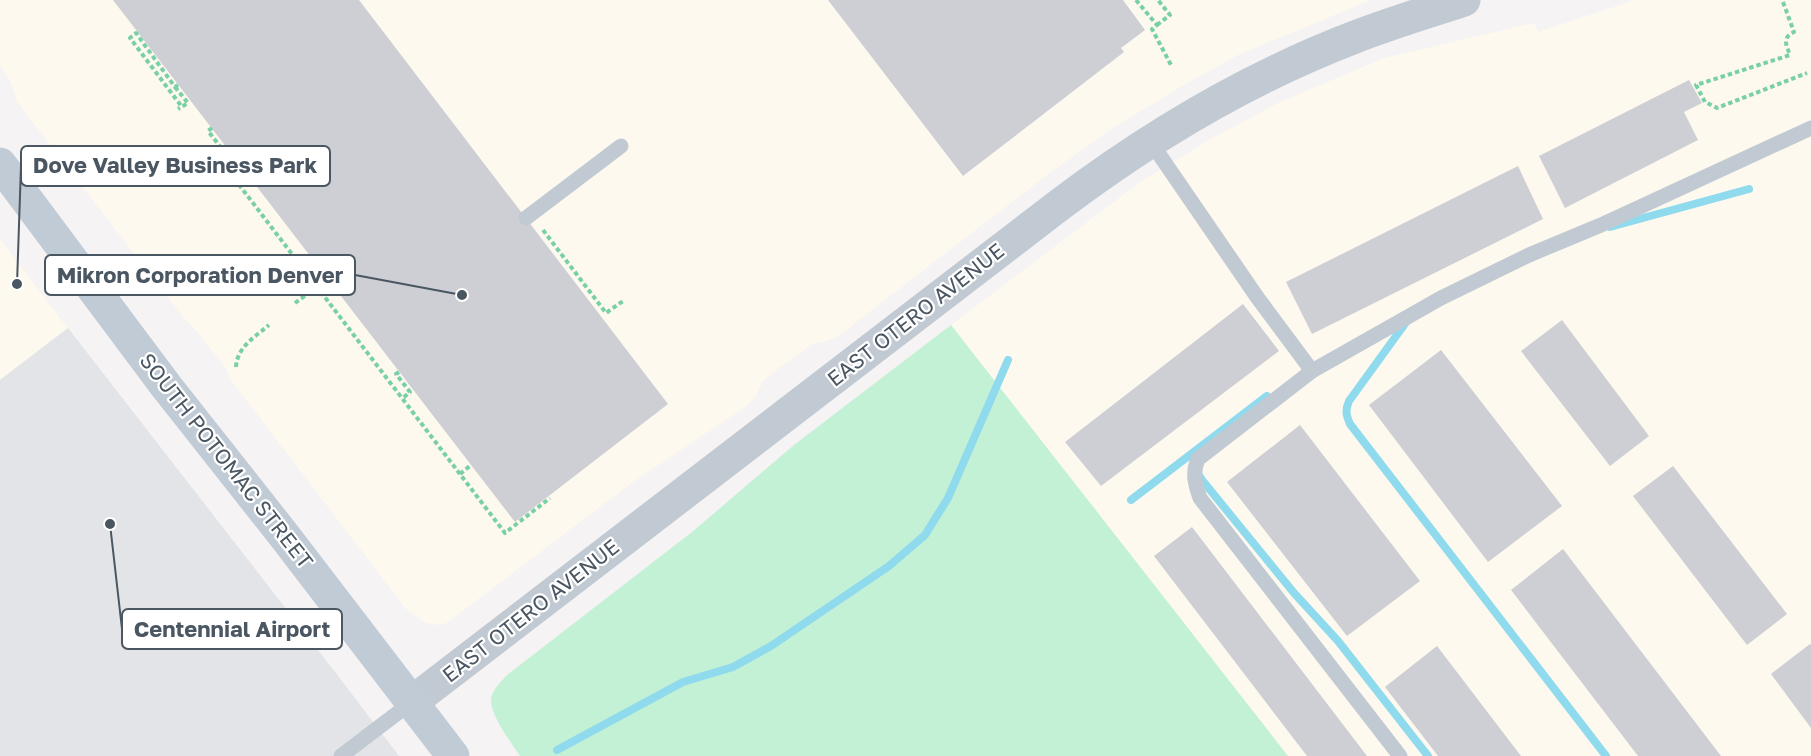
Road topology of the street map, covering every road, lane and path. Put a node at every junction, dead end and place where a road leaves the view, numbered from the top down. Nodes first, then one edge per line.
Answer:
1 (1136, 0) edge
2 (1158, 0) edge
3 (1464, 0) edge
4 (1783, 2) dead end
5 (1157, 25) junction
6 (1171, 65) dead end
7 (1807, 72) dead end
8 (177, 86) joint
9 (212, 128) dead end
10 (1811, 128) edge
11 (1150, 141) junction
12 (621, 146) dead end
13 (0, 164) edge
14 (528, 216) joint
15 (317, 287) junction
16 (623, 301) dead end
17 (295, 303) dead end
18 (269, 326) dead end
19 (236, 367) dead end
20 (1312, 371) junction
21 (399, 372) dead end
22 (403, 398) junction
23 (471, 465) dead end
24 (460, 474) junction
25 (550, 498) dead end
26 (412, 702) junction
27 (341, 756) edge
28 (453, 756) edge
29 (1400, 756) edge

1 - 5 path
2 - 5 path
3 - 11 street, EAST OTERO AVENUE
4 - 7 path
5 - 6 path
8 - 8 path
9 - 15 path
10 - 20 lane
11 - 20 lane
11 - 26 street, EAST OTERO AVENUE
12 - 14 lane
13 - 26 main road, SOUTH POTOMAC STREET
14 - 16 path
15 - 17 path
15 - 22 path
18 - 19 path
20 - 29 lane
21 - 22 path
22 - 24 path
23 - 24 path
24 - 25 path
26 - 27 lane
26 - 28 main road, SOUTH POTOMAC STREET

